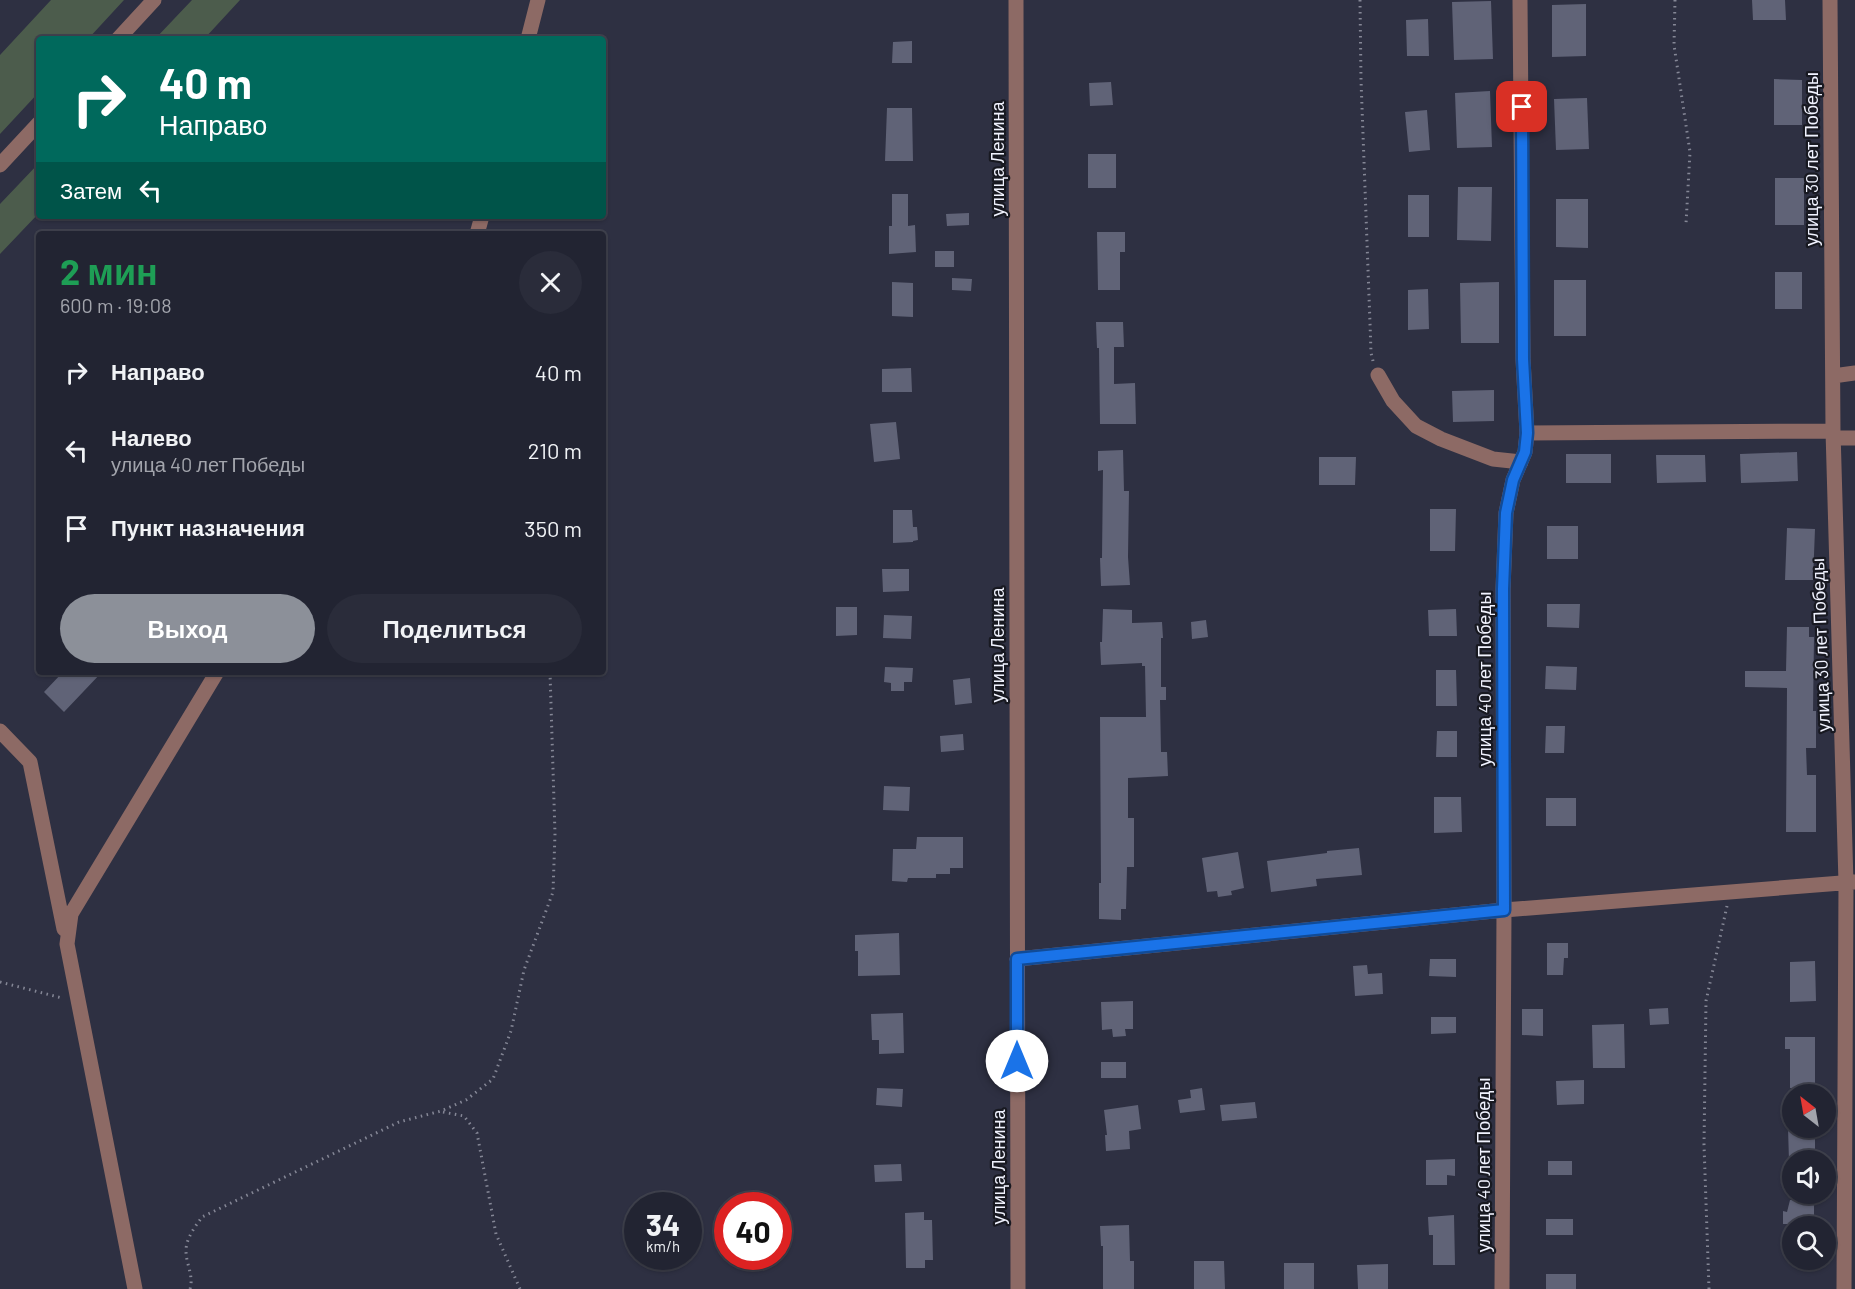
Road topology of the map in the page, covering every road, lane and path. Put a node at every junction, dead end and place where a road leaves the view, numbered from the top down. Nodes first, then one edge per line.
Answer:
1 (154, 0) edge
2 (538, 0) edge
3 (1017, 0) edge
4 (1360, 0) edge
5 (1520, 0) edge
6 (1675, 0) edge
7 (1830, 0) edge
8 (121, 36) edge
9 (529, 36) edge
10 (36, 126) edge
11 (0, 165) edge
12 (1686, 224) dead end
13 (1855, 373) edge
14 (1378, 375) joint
15 (1833, 376) junction
16 (1527, 433) junction
17 (1834, 435) junction
18 (1855, 438) edge
19 (1521, 462) junction
20 (215, 675) edge
21 (550, 675) edge
22 (0, 731) edge
23 (1850, 882) edge
24 (1730, 892) junction
25 (1504, 910) junction
26 (67, 944) junction
27 (1017, 959) junction
28 (0, 982) edge
29 (78, 1002) junction
30 (441, 1111) junction
31 (135, 1289) edge
32 (192, 1289) edge
33 (519, 1289) edge
34 (1018, 1289) edge
35 (1502, 1289) edge
36 (1708, 1289) edge
37 (1844, 1289) edge

1 - 8 street
2 - 9 street
3 - 27 street, улица Ленина
4 - 14 path
5 - 16 street, улица 40 лет Победы
6 - 12 path
7 - 15 street, улица 30 лет Победы
10 - 11 street
13 - 15 street
14 - 19 street
15 - 17 street, улица 30 лет Победы
16 - 17 street
16 - 19 street, улица 40 лет Победы
17 - 18 street
17 - 23 street, улица 30 лет Победы
19 - 25 street, улица 40 лет Победы
20 - 26 street
21 - 30 path
22 - 26 street
23 - 24 street
23 - 37 street, улица 30 лет Победы
24 - 25 street
24 - 36 path
25 - 27 street
25 - 35 street, улица 40 лет Победы
26 - 29 street
27 - 34 street, улица Ленина
28 - 29 path
29 - 31 street
30 - 32 path
30 - 33 path

